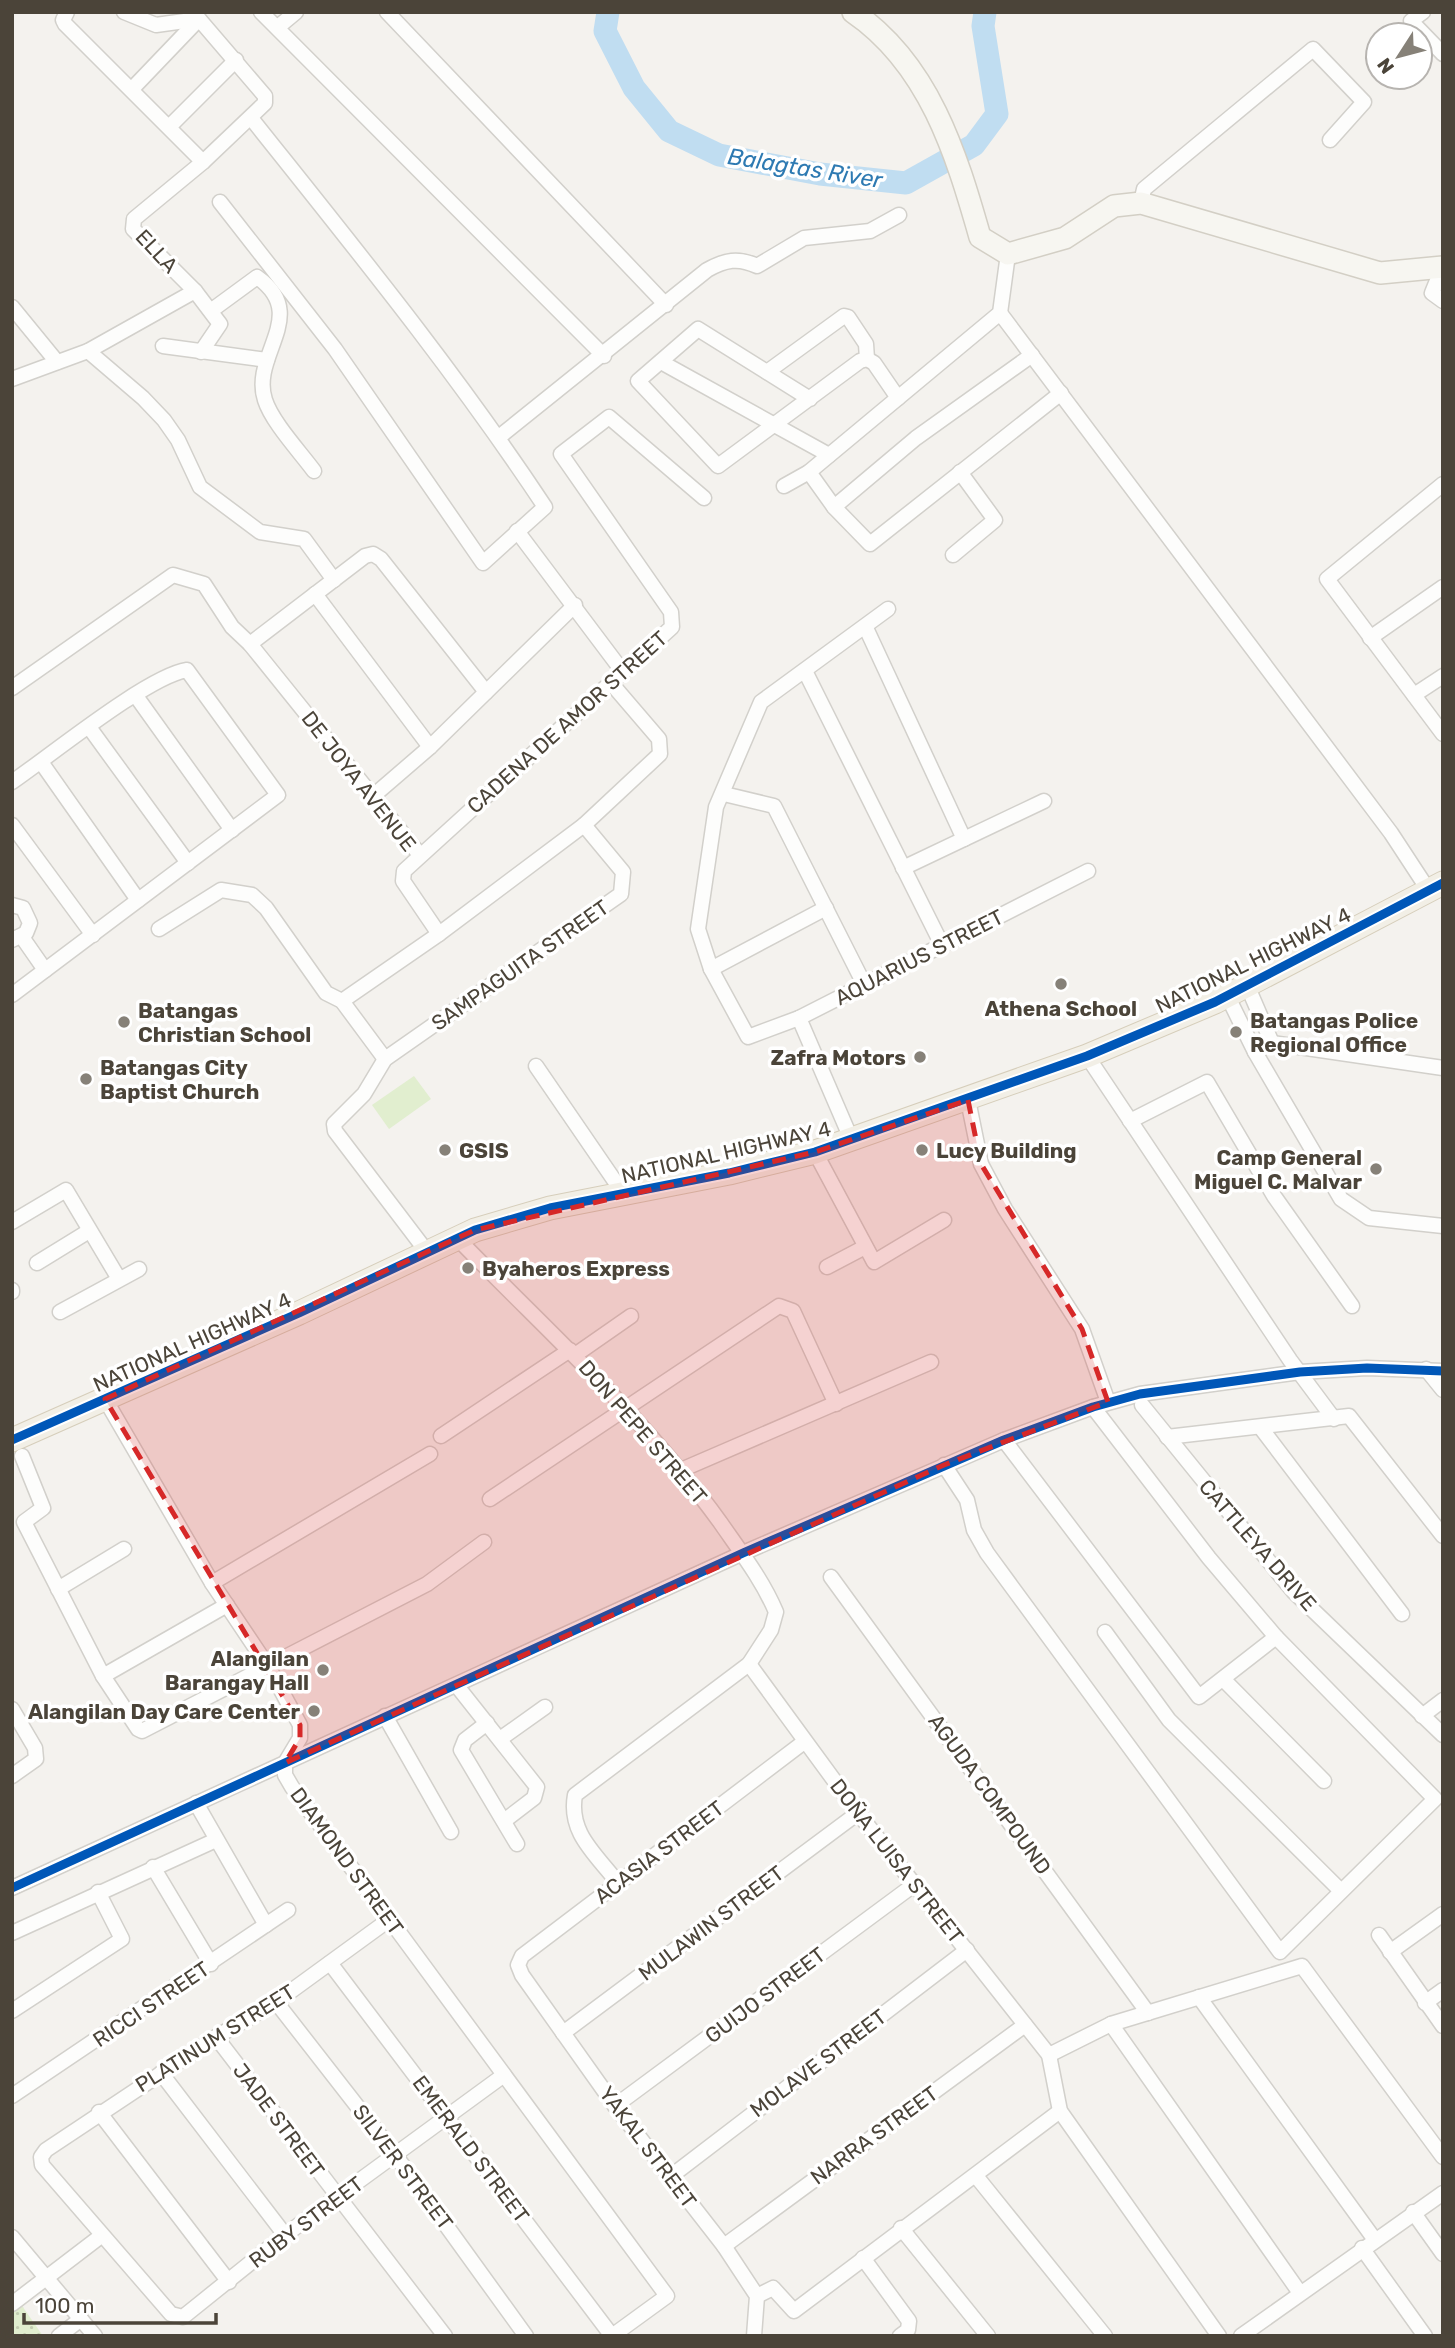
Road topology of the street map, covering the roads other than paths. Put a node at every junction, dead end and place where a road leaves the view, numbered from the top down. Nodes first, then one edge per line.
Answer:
1 (67, 12) edge
2 (124, 12) edge
3 (261, 12) edge
4 (296, 12) edge
5 (387, 12) edge
6 (853, 12) edge
7 (1423, 12) edge
8 (199, 19) junction
9 (278, 27) junction
10 (1443, 54) edge
11 (236, 60) junction
12 (132, 89) junction
13 (251, 118) junction
14 (170, 126) junction
15 (1329, 140) dead end
16 (203, 162) junction
17 (220, 202) dead end
18 (1140, 203) junction
19 (899, 215) dead end
20 (1008, 254) junction
21 (1442, 266) edge
22 (195, 291) junction
23 (1443, 301) edge
24 (666, 305) junction
25 (12, 307) edge
26 (212, 310) junction
27 (1000, 313) junction
28 (163, 346) dead end
29 (88, 351) junction
30 (201, 352) junction
31 (1032, 355) junction
32 (604, 356) junction
33 (867, 359) junction
34 (267, 360) junction
35 (57, 362) junction
36 (661, 362) junction
37 (767, 372) junction
38 (12, 379) edge
39 (1061, 393) junction
40 (898, 398) junction
41 (810, 399) junction
42 (777, 425) junction
43 (499, 437) junction
44 (829, 455) junction
45 (314, 471) dead end
46 (809, 472) junction
47 (960, 472) junction
48 (1443, 484) edge
49 (784, 486) dead end
50 (704, 498) dead end
51 (834, 507) junction
52 (517, 531) junction
53 (953, 555) dead end
54 (334, 580) junction
55 (1443, 587) edge
56 (315, 594) junction
57 (575, 605) junction
58 (888, 609) dead end
59 (866, 628) junction
60 (1370, 638) junction
61 (250, 643) junction
62 (804, 671) junction
63 (623, 672) junction
64 (1443, 676) edge
65 (611, 683) junction
66 (12, 688) edge
67 (486, 692) junction
68 (1414, 695) junction
69 (136, 696) junction
70 (89, 727) junction
71 (1443, 734) edge
72 (430, 747) junction
73 (41, 762) junction
74 (12, 782) edge
75 (724, 794) junction
76 (372, 797) junction
77 (1044, 801) dead end
78 (12, 825) edge
79 (584, 825) junction
80 (232, 830) junction
81 (964, 839) junction
82 (420, 855) junction
83 (188, 863) junction
84 (903, 868) junction
85 (1088, 871) dead end
86 (1436, 887) edge
87 (138, 901) junction
88 (12, 905) edge
89 (826, 908) junction
90 (159, 929) dead end
91 (439, 934) junction
92 (93, 935) junction
93 (17, 938) edge
94 (942, 944) junction
95 (711, 969) junction
96 (45, 970) junction
97 (864, 984) junction
98 (1237, 990) junction
99 (12, 995) edge
100 (342, 1001) junction
101 (799, 1018) junction
102 (1272, 1042) junction
103 (1255, 1052) junction
104 (1087, 1056) junction
105 (385, 1059) junction
106 (536, 1066) dead end
107 (1443, 1068) edge
108 (968, 1100) junction
109 (1130, 1121) junction
110 (852, 1140) junction
111 (815, 1152) junction
112 (623, 1193) junction
113 (944, 1220) dead end
114 (12, 1222) edge
115 (1443, 1226) edge
116 (89, 1231) junction
117 (456, 1237) junction
118 (865, 1247) junction
119 (427, 1252) junction
120 (37, 1262) dead end
121 (827, 1267) dead end
122 (139, 1269) dead end
123 (119, 1279) junction
124 (1352, 1306) dead end
125 (60, 1312) dead end
126 (631, 1316) dead end
127 (573, 1352) junction
128 (931, 1362) dead end
129 (1426, 1369) junction
130 (1443, 1371) edge
131 (1300, 1373) junction
132 (1443, 1390) edge
133 (105, 1399) junction
134 (1108, 1402) junction
135 (835, 1404) junction
136 (1142, 1405) dead end
137 (1093, 1406) junction
138 (628, 1408) junction
139 (1334, 1419) junction
140 (1261, 1428) junction
141 (441, 1436) dead end
142 (1167, 1437) junction
143 (1004, 1440) junction
144 (17, 1446) edge
145 (430, 1454) dead end
146 (944, 1465) junction
147 (681, 1470) junction
148 (489, 1499) dead end
149 (1443, 1536) edge
150 (484, 1542) dead end
151 (124, 1549) dead end
152 (743, 1553) junction
153 (831, 1577) dead end
154 (212, 1583) junction
155 (58, 1589) junction
156 (227, 1605) junction
157 (1402, 1614) dead end
158 (1105, 1632) dead end
159 (1276, 1637) junction
160 (749, 1664) junction
161 (269, 1668) junction
162 (103, 1676) junction
163 (1224, 1679) junction
164 (457, 1686) junction
165 (1443, 1700) edge
166 (545, 1707) dead end
167 (12, 1709) edge
168 (385, 1716) junction
169 (1422, 1716) junction
170 (487, 1723) junction
171 (1443, 1735) edge
172 (500, 1740) junction
173 (804, 1742) junction
174 (285, 1763) junction
175 (12, 1776) edge
176 (1324, 1781) dead end
177 (196, 1804) junction
178 (858, 1813) junction
179 (504, 1821) junction
180 (452, 1832) dead end
181 (216, 1840) junction
182 (517, 1844) dead end
183 (153, 1867) junction
184 (618, 1883) junction
185 (915, 1884) junction
186 (12, 1888) edge
187 (1340, 1890) junction
188 (98, 1892) junction
189 (288, 1910) dead end
190 (1443, 1914) edge
191 (390, 1919) junction
192 (266, 1925) junction
193 (12, 1933) edge
194 (1379, 1935) dead end
195 (967, 1950) junction
196 (1390, 1952) junction
197 (330, 1963) junction
198 (211, 1964) junction
199 (518, 1965) joint
200 (1443, 1990) edge
201 (1199, 1997) junction
202 (276, 2001) junction
203 (1425, 2003) junction
204 (12, 2011) edge
205 (1148, 2012) junction
206 (1111, 2024) junction
207 (1024, 2025) junction
208 (1443, 2026) edge
209 (564, 2032) junction
210 (216, 2037) junction
211 (1049, 2056) junction
212 (162, 2073) junction
213 (503, 2075) junction
214 (12, 2096) edge
215 (615, 2106) junction
216 (1060, 2111) junction
217 (99, 2112) junction
218 (447, 2116) junction
219 (396, 2156) junction
220 (1443, 2157) edge
221 (976, 2176) junction
222 (670, 2177) junction
223 (1443, 2193) edge
224 (338, 2197) junction
225 (1413, 2212) junction
226 (901, 2228) junction
227 (285, 2235) junction
228 (101, 2236) junction
229 (13, 2239) edge
230 (1375, 2240) junction
231 (724, 2246) junction
232 (1362, 2248) junction
233 (1443, 2254) edge
234 (863, 2258) junction
235 (47, 2279) junction
236 (229, 2282) junction
237 (1300, 2293) junction
238 (757, 2296) junction
239 (12, 2304) edge
240 (81, 2319) junction
241 (59, 2336) edge
242 (95, 2336) edge
243 (445, 2336) edge
244 (526, 2336) edge
245 (612, 2336) edge
246 (754, 2336) edge
247 (900, 2336) edge
248 (988, 2336) edge
249 (1105, 2336) edge
250 (1219, 2336) edge
251 (1241, 2336) edge
252 (1425, 2336) edge

1 - 12 street
2 - 8 street
3 - 9 street
4 - 9 street
5 - 24 street
6 - 20 street
7 - 10 street
8 - 11 street
8 - 12 street
9 - 32 street
11 - 13 street, ELLA
11 - 14 street
12 - 14 street
13 - 16 street, ELLA
13 - 43 street
14 - 16 street
15 - 18 street
16 - 22 street, ELLA
17 - 52 street
18 - 20 street
18 - 21 street
19 - 24 street
20 - 27 street
21 - 23 street
22 - 26 street
22 - 29 street, ELLA
24 - 32 street
25 - 35 street
26 - 30 street
26 - 34 street
27 - 31 street
27 - 40 street
28 - 30 street
29 - 35 street, ELLA
29 - 54 street
30 - 34 street
31 - 39 street
31 - 51 street
32 - 43 street
33 - 37 street
33 - 40 street
33 - 41 street
34 - 45 street
35 - 38 street, ELLA
36 - 37 street
36 - 42 street
36 - 42 street
37 - 41 street
39 - 47 street
39 - 86 street
40 - 44 street
41 - 42 street
42 - 44 street
43 - 52 street
44 - 46 street
46 - 49 street
46 - 51 street
47 - 51 street
47 - 53 street
48 - 60 street
50 - 63 street, CADENA DE AMOR STREET
52 - 57 street
54 - 56 street
54 - 67 street
55 - 60 street
56 - 61 street
56 - 72 street
57 - 63 street
57 - 67 street
58 - 59 street
59 - 62 street
59 - 81 street
60 - 68 street
61 - 66 street, DE JOYA AVENUE
61 - 76 street, DE JOYA AVENUE
62 - 75 street
62 - 84 street
63 - 65 street, CADENA DE AMOR STREET
64 - 68 street
65 - 79 street
65 - 82 street, CADENA DE AMOR STREET
67 - 72 street
68 - 71 street
69 - 70 street
69 - 80 street
69 - 80 street
70 - 73 street
70 - 83 street
72 - 76 street
73 - 74 street
73 - 87 street
75 - 89 street
75 - 95 street
76 - 82 street, DE JOYA AVENUE
77 - 81 street
78 - 92 street
79 - 91 street
79 - 105 street, SAMPAGUITA STREET
80 - 83 street
81 - 84 street
82 - 91 street, DE JOYA AVENUE
83 - 87 street
84 - 94 street
85 - 94 street, AQUARIUS STREET
86 - 98 main road, NATIONAL HIGHWAY 4
87 - 92 street
88 - 93 street
89 - 95 street
89 - 97 street
90 - 100 street
91 - 100 street
92 - 96 street
93 - 96 street
94 - 97 street, AQUARIUS STREET
95 - 101 street, AQUARIUS STREET
96 - 99 street
97 - 101 street, AQUARIUS STREET
98 - 102 street
98 - 103 street
98 - 104 main road, NATIONAL HIGHWAY 4
100 - 105 street
101 - 110 street
102 - 103 street
102 - 107 street
103 - 115 street
104 - 108 main road, NATIONAL HIGHWAY 4
104 - 109 street
105 - 119 street
106 - 112 street
108 - 110 main road, NATIONAL HIGHWAY 4
108 - 134 street
109 - 124 street
109 - 131 street
110 - 111 main road, NATIONAL HIGHWAY 4
111 - 112 main road, NATIONAL HIGHWAY 4
111 - 118 street
112 - 117 main road, NATIONAL HIGHWAY 4
113 - 118 street
114 - 116 street
116 - 120 street
116 - 123 street
117 - 119 main road, NATIONAL HIGHWAY 4
117 - 127 street, DON PEPE STREET
118 - 121 street
119 - 133 main road, NATIONAL HIGHWAY 4
122 - 123 street
123 - 125 street
126 - 127 street
127 - 138 street, DON PEPE STREET
127 - 141 street
128 - 135 street
129 - 130 street
129 - 131 street
129 - 132 street
131 - 134 street
131 - 139 street
133 - 144 main road, NATIONAL HIGHWAY 4
133 - 154 street, DIAMOND STREET
134 - 137 street
135 - 138 street
135 - 147 street
136 - 142 street, CATTLEYA DRIVE
137 - 143 street
137 - 159 street
138 - 147 street, DON PEPE STREET
138 - 148 street
139 - 140 street
139 - 149 street
140 - 142 street
140 - 157 street
142 - 169 street, CATTLEYA DRIVE
143 - 146 street
143 - 163 street
144 - 155 street
145 - 154 street
146 - 152 street
146 - 187 street
147 - 152 street, DON PEPE STREET
150 - 161 street
151 - 155 street
152 - 160 street, DON PEPE STREET
152 - 164 street
153 - 205 street, AGUDA COMPOUND
154 - 156 street, DIAMOND STREET
155 - 162 street
156 - 161 street, DIAMOND STREET
156 - 162 street
158 - 187 street
159 - 163 street
159 - 187 street
160 - 173 street, DOÑA LUISA STREET
160 - 184 street, DON PEPE STREET
161 - 162 street
161 - 174 street, DIAMOND STREET
163 - 176 street
164 - 168 street
164 - 170 street
165 - 169 street
166 - 172 street
167 - 175 street
168 - 174 street
168 - 180 street
169 - 171 street, CATTLEYA DRIVE
170 - 172 street
170 - 179 street
172 - 179 street
173 - 178 street, DOÑA LUISA STREET
173 - 184 street, ACASIA STREET
174 - 177 street
174 - 191 street, DIAMOND STREET
177 - 181 street
177 - 186 street
178 - 185 street, DOÑA LUISA STREET
178 - 209 street, MULAWIN STREET
179 - 182 street
181 - 183 street
181 - 192 street
183 - 188 street
183 - 198 street
184 - 199 street, ACASIA STREET
185 - 195 street, DOÑA LUISA STREET
185 - 215 street, GUIJO STREET
188 - 193 street
188 - 204 street
189 - 192 street, RICCI STREET
190 - 196 street
191 - 197 street, PLATINUM STREET
191 - 213 street, DIAMOND STREET
192 - 198 street, RICCI STREET
194 - 196 street
195 - 207 street, DOÑA LUISA STREET
195 - 222 street, MOLAVE STREET
196 - 203 street
197 - 202 street, PLATINUM STREET
197 - 218 street, EMERALD STREET
198 - 214 street, RICCI STREET
199 - 209 street, YAKAL STREET
200 - 203 street
201 - 205 street
201 - 220 street
201 - 230 street
202 - 210 street, PLATINUM STREET
202 - 219 street, SILVER STREET
203 - 208 street
205 - 206 street
206 - 211 street
206 - 237 street
207 - 211 street, DOÑA LUISA STREET
207 - 231 street, NARRA STREET
209 - 215 street, YAKAL STREET
210 - 212 street, PLATINUM STREET
210 - 224 street, JADE STREET
211 - 216 street
212 - 217 street, PLATINUM STREET
212 - 227 street
213 - 218 street, RUBY STREET
213 - 245 street, DIAMOND STREET
215 - 222 street, YAKAL STREET
216 - 221 street
216 - 250 street
217 - 228 street, PLATINUM STREET
217 - 236 street
218 - 219 street, RUBY STREET
218 - 245 street, EMERALD STREET
219 - 224 street, RUBY STREET
219 - 244 street, SILVER STREET
221 - 226 street
221 - 249 street
222 - 231 street, YAKAL STREET
223 - 225 street
224 - 227 street, RUBY STREET
224 - 243 street, JADE STREET
225 - 230 street
225 - 233 street
226 - 234 street
226 - 248 street
227 - 236 street, RUBY STREET
228 - 235 street
228 - 236 street, RUBY STREET
229 - 235 street
230 - 232 street
231 - 238 street, YAKAL STREET
232 - 237 street
232 - 252 street
234 - 238 street
234 - 247 street
235 - 239 street
235 - 240 street
237 - 251 street
238 - 246 street
240 - 241 street
240 - 242 street

